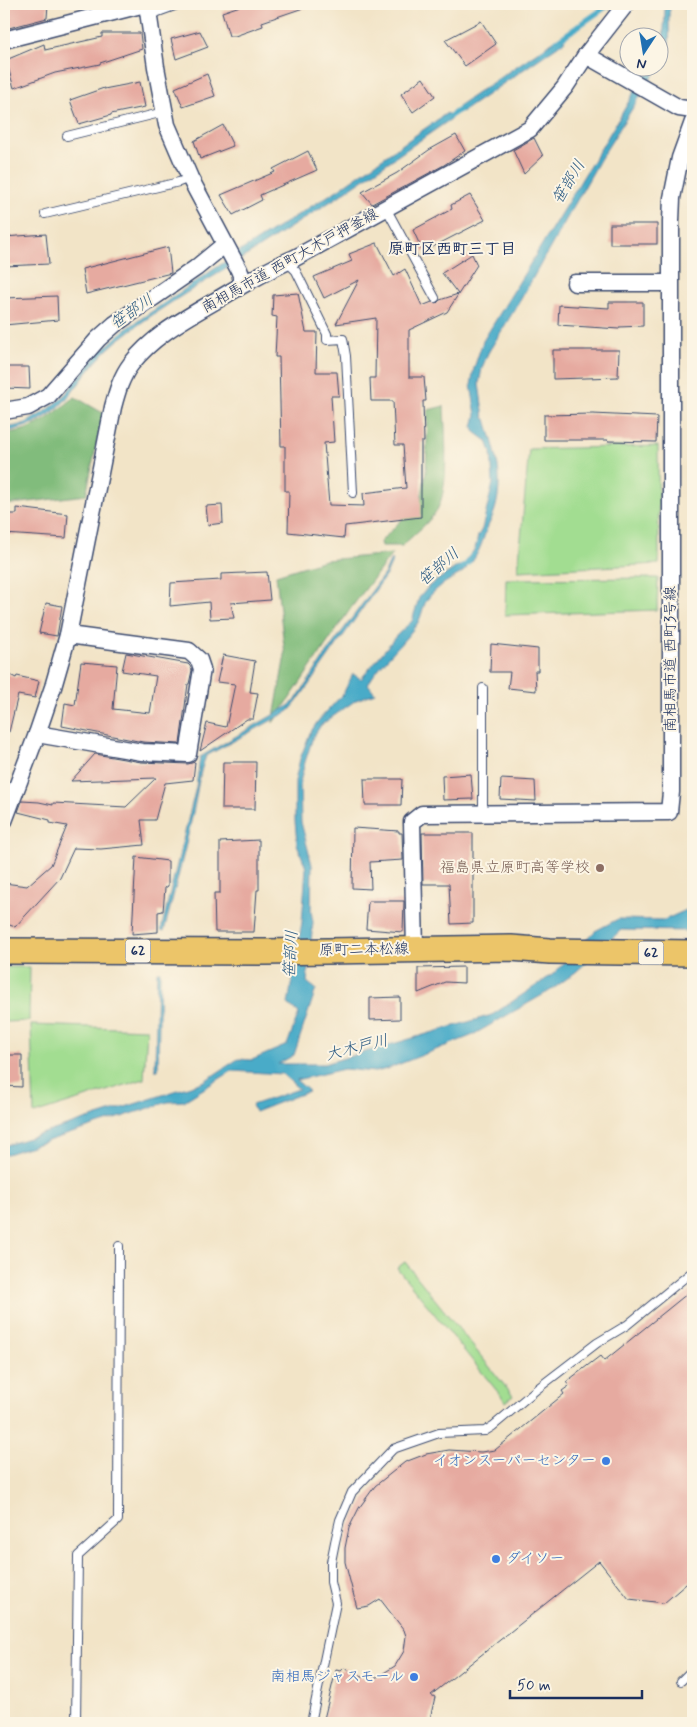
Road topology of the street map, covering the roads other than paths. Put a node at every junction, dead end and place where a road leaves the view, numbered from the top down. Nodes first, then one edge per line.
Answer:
1 (180, 4) edge
2 (626, 4) edge
3 (147, 7) edge
4 (4, 40) edge
5 (586, 55) junction
6 (693, 110) edge
7 (164, 112) junction
8 (693, 122) edge
9 (67, 136) dead end
10 (190, 178) junction
11 (386, 208) junction
12 (45, 214) dead end
13 (226, 248) junction
14 (287, 262) junction
15 (240, 277) junction
16 (575, 283) dead end
17 (670, 283) junction
18 (435, 298) dead end
19 (4, 411) edge
20 (353, 493) dead end
21 (68, 635) junction
22 (482, 688) dead end
23 (37, 734) junction
24 (484, 814) junction
25 (4, 822) edge
26 (415, 949) junction
27 (4, 951) edge
28 (693, 953) edge
29 (119, 1246) dead end
30 (693, 1271) edge
31 (693, 1669) edge
32 (681, 1682) dead end
33 (76, 1723) edge
34 (310, 1723) edge

1 - 3 lane
2 - 5 street
3 - 4 street
3 - 7 street
5 - 6 street
5 - 11 street, 南相馬市道 西町大木戸押釜線
7 - 9 lane
7 - 10 street
8 - 17 street, 南相馬市道 西町3号線
10 - 12 lane
10 - 13 street
11 - 14 street, 南相馬市道 西町大木戸押釜線
11 - 18 lane
13 - 15 street
13 - 19 street
14 - 15 street, 南相馬市道 西町大木戸押釜線
14 - 20 lane
15 - 21 street, 南相馬市道 西町大木戸押釜線
16 - 17 street
17 - 24 street, 南相馬市道 西町3号線
21 - 23 street, 南相馬市道 西町大木戸押釜線
21 - 23 street
22 - 24 lane
23 - 25 street, 南相馬市道 西町大木戸押釜線
24 - 26 street, 南相馬市道 西町3号線
26 - 27 main road, 原町二本松線 / 62
26 - 28 main road, 原町二本松線 / 62
29 - 33 lane
30 - 34 lane
31 - 32 lane

